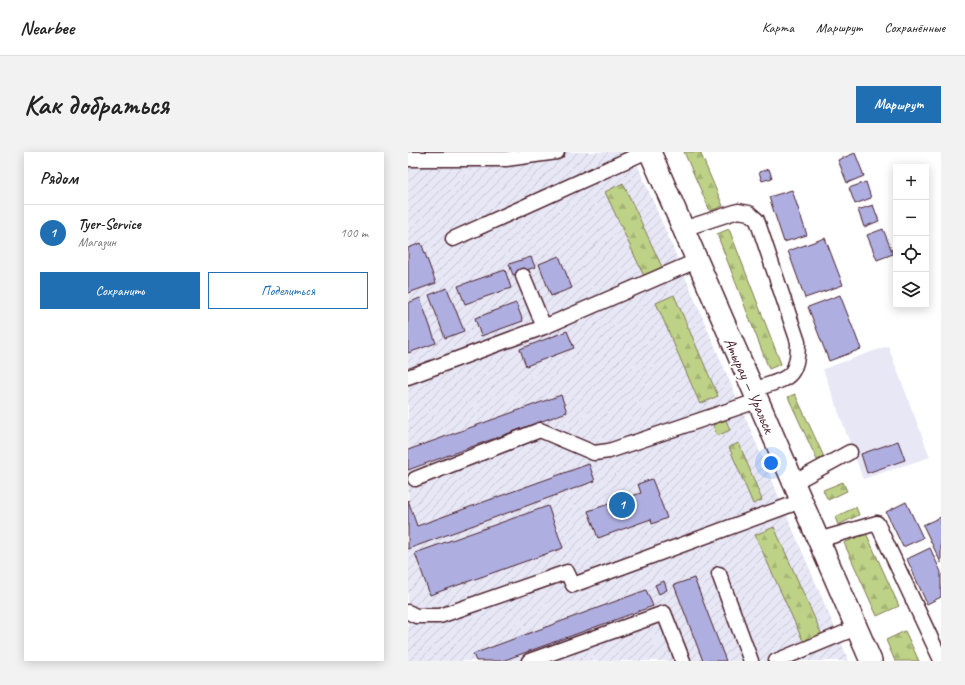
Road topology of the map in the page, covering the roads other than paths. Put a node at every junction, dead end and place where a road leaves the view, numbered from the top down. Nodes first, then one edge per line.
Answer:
1 (557, 152) edge
2 (645, 152) edge
3 (650, 152) edge
4 (408, 159) edge
5 (683, 229) junction
6 (453, 239) dead end
7 (696, 261) junction
8 (523, 276) dead end
9 (544, 327) junction
10 (408, 377) edge
11 (755, 395) junction
12 (850, 452) dead end
13 (415, 479) dead end
14 (797, 492) junction
15 (818, 540) junction
16 (719, 574) dead end
17 (408, 612) edge
18 (856, 628) junction
19 (941, 660) edge
20 (529, 661) edge
21 (683, 661) edge
22 (751, 661) edge
23 (776, 661) edge
24 (871, 661) edge

1 - 4 lane
2 - 6 lane
3 - 5 highway, Атырау — Уральск
5 - 7 highway, Атырау — Уральск
5 - 11 lane
7 - 9 lane
7 - 11 highway, Атырау — Уральск
8 - 9 lane
9 - 10 lane
11 - 13 lane
11 - 14 highway, Атырау — Уральск
12 - 14 lane
14 - 15 highway, Атырау — Уральск
14 - 17 lane
15 - 18 highway, Атырау — Уральск
15 - 19 lane
16 - 22 lane
18 - 23 lane
18 - 24 highway, Атырау — Уральск
20 - 21 lane

